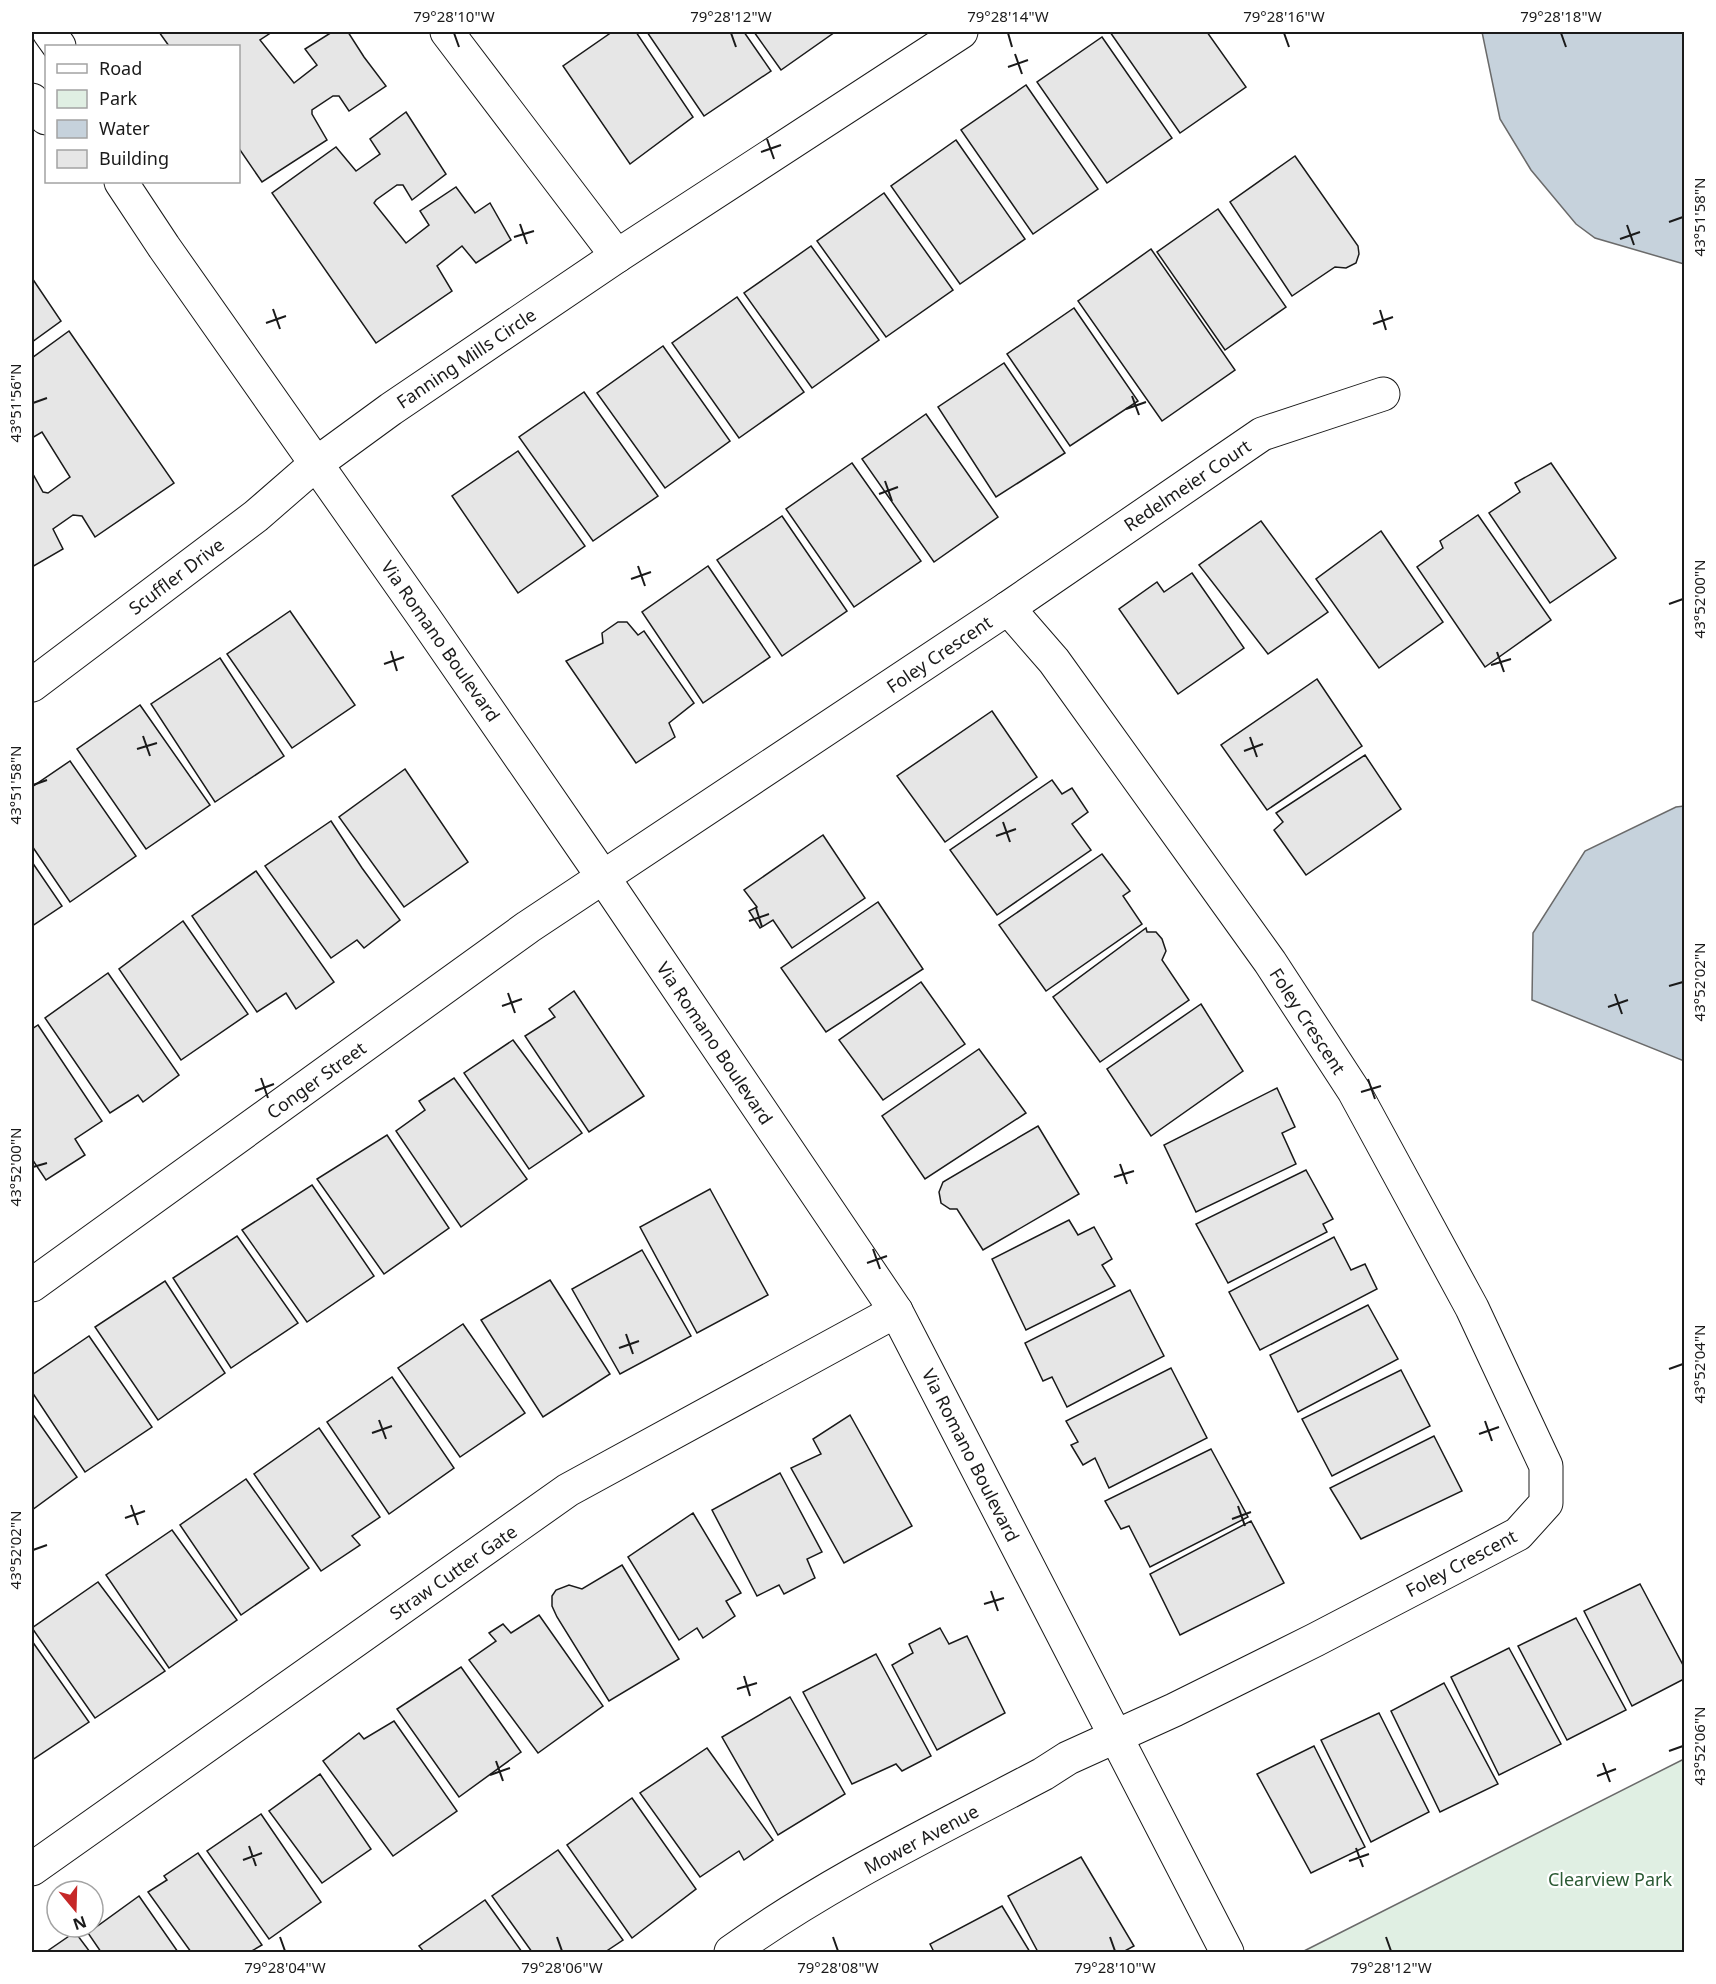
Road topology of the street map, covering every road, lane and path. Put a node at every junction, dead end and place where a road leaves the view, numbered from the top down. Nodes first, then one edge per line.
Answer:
1 (49, 32) edge
2 (447, 32) edge
3 (961, 32) edge
4 (58, 45) edge
5 (32, 100) edge
6 (45, 117) edge
7 (123, 183) edge
8 (616, 256) junction
9 (1383, 394) dead end
10 (316, 463) junction
11 (1008, 608) junction
12 (32, 685) edge
13 (603, 877) junction
14 (32, 1285) edge
15 (896, 1311) junction
16 (1117, 1736) junction
17 (32, 1869) edge
18 (731, 1953) edge
19 (1227, 1953) edge

1 - 4 street
2 - 8 street
3 - 8 street, Fanning Mills Circle
5 - 6 street
7 - 10 street, Via Romano Boulevard
8 - 10 street, Fanning Mills Circle
9 - 11 street, Redelmeier Court
10 - 12 street, Scuffler Drive
10 - 13 street, Via Romano Boulevard
11 - 13 street, Foley Crescent
11 - 16 street, Foley Crescent
13 - 14 street, Conger Street
13 - 15 street, Via Romano Boulevard
15 - 16 street, Via Romano Boulevard
15 - 17 street, Straw Cutter Gate
16 - 18 street, Mower Avenue
16 - 19 street, Via Romano Boulevard

